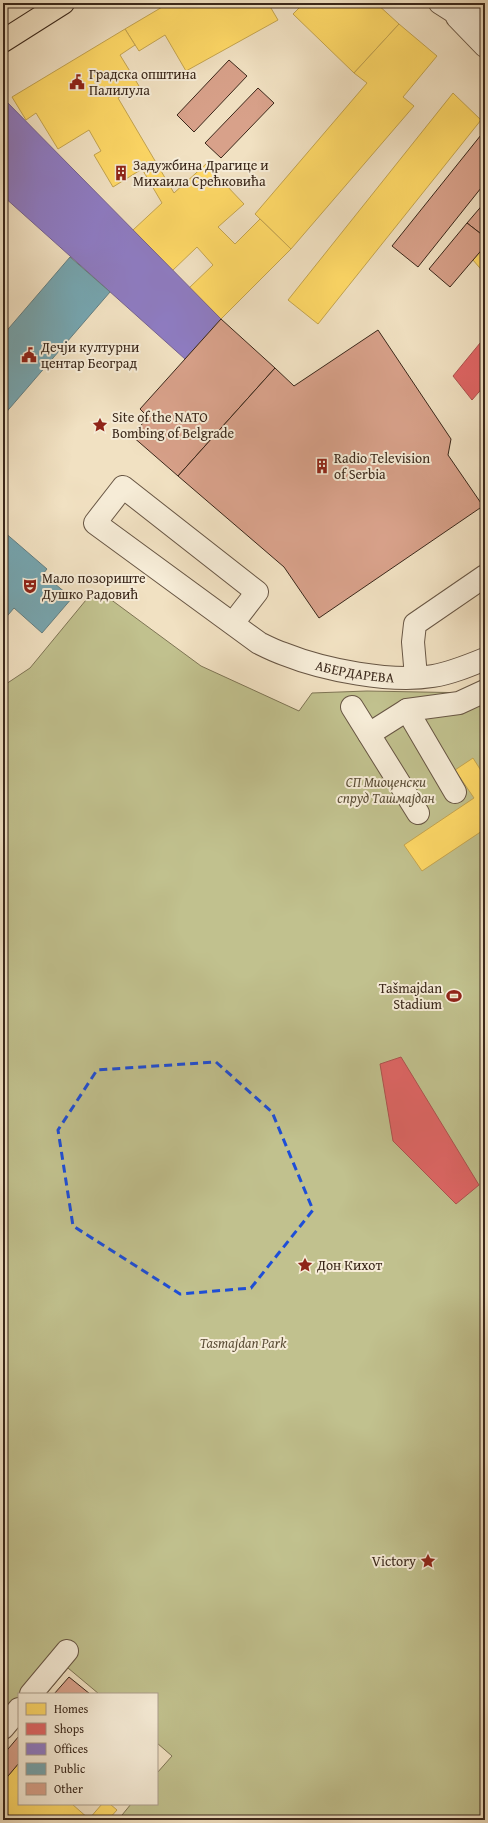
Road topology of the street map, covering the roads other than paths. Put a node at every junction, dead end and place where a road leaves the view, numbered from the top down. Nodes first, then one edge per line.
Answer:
1 (63, 3) edge
2 (478, 3) edge
3 (445, 7) edge
4 (485, 8) edge
5 (485, 24) edge
6 (3, 41) edge
7 (485, 46) edge
8 (485, 576) edge
9 (232, 623) junction
10 (485, 659) edge
11 (416, 677) junction
12 (485, 691) edge
13 (352, 707) dead end
14 (407, 710) junction
15 (369, 734) junction
16 (455, 792) dead end
17 (418, 813) dead end
18 (66, 1651) dead end
19 (32, 1693) edge
20 (18, 1709) edge
21 (3, 1728) edge

1 - 6 main road
2 - 4 street
3 - 5 street
3 - 7 street
8 - 11 street
9 - 9 street, АБЕРДАРЕВА
9 - 11 street, АБЕРДАРЕВА
10 - 11 street, АБЕРДАРЕВА
12 - 14 street
13 - 15 street
14 - 15 street
14 - 16 street
15 - 17 street
18 - 19 street
20 - 21 street

